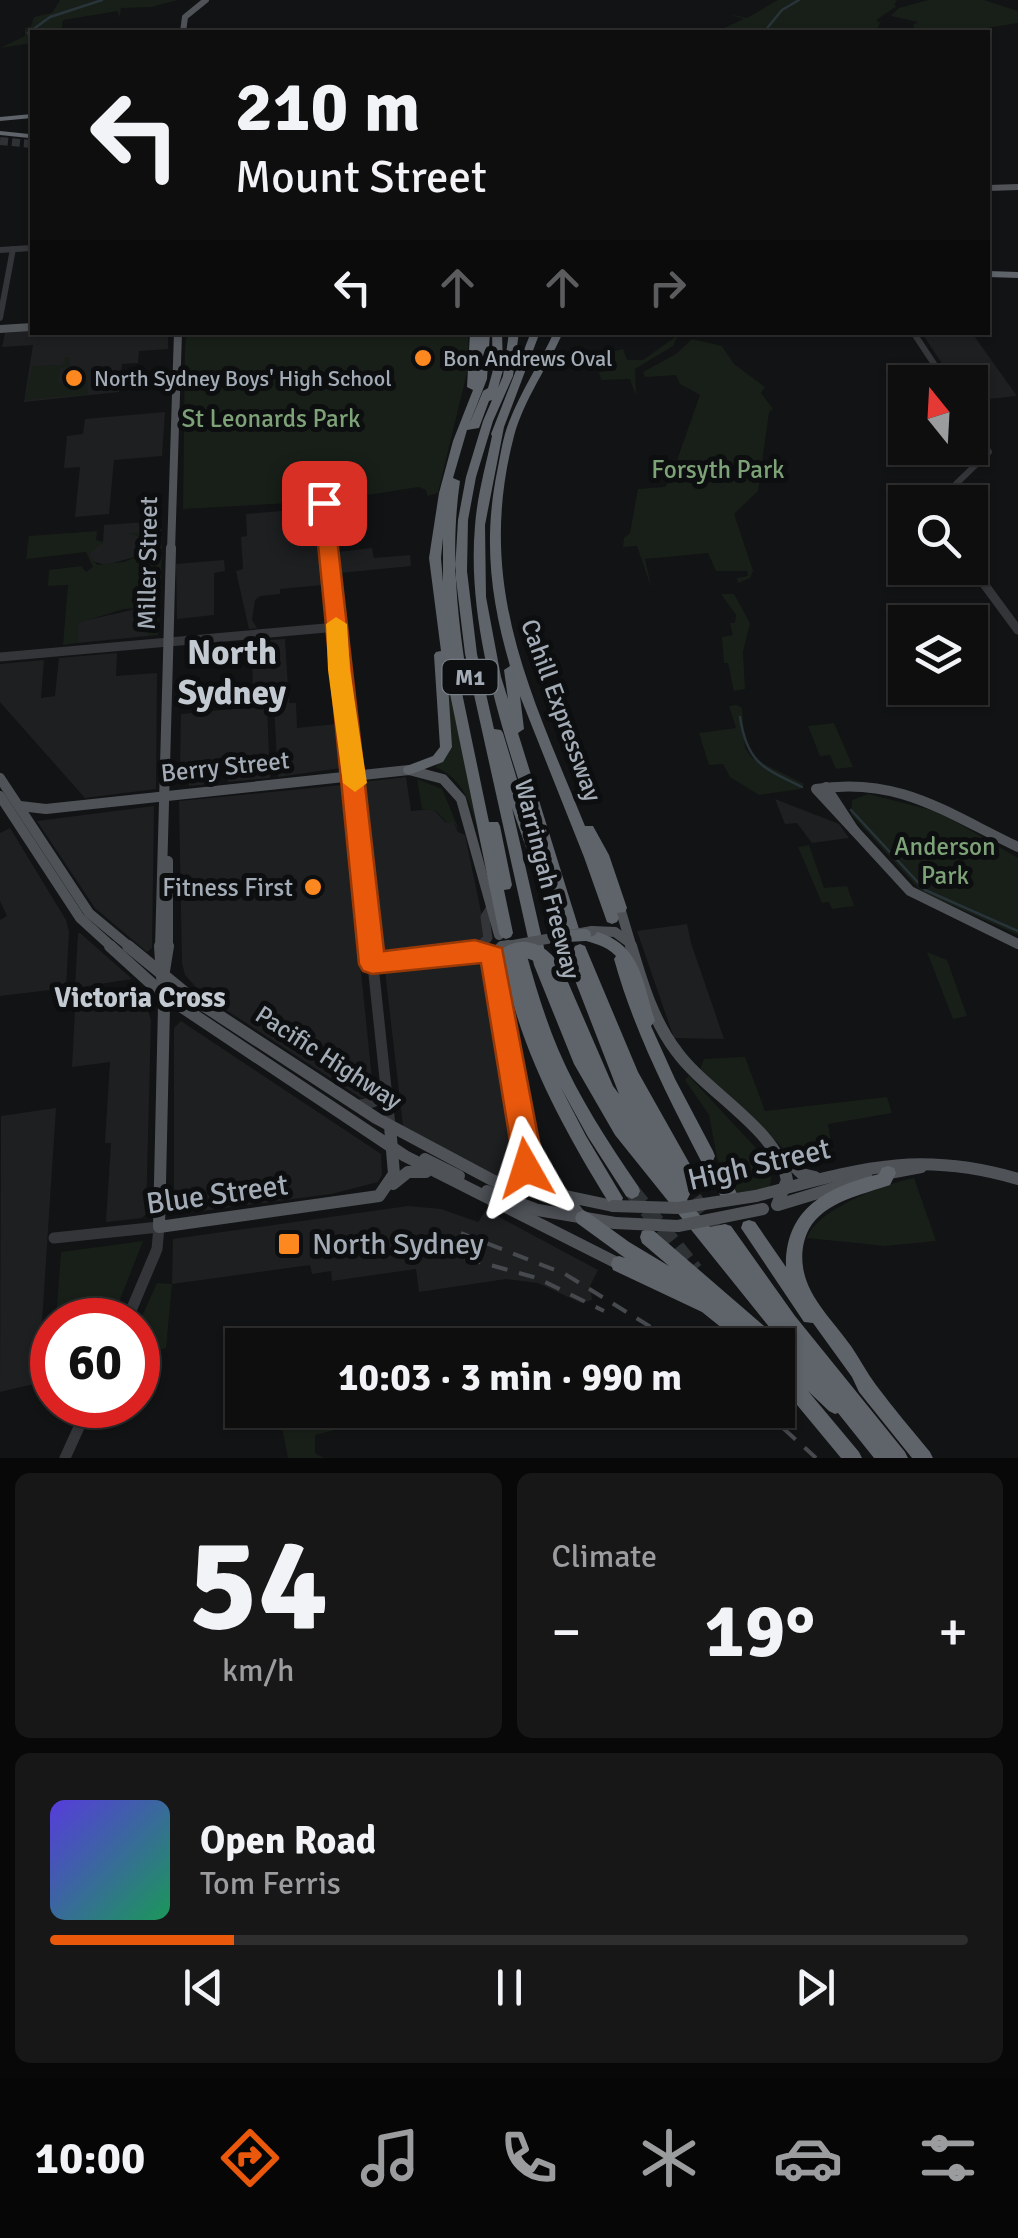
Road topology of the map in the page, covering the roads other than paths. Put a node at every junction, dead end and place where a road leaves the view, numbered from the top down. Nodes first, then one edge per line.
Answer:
1 (204, 4) edge
2 (183, 30) edge
3 (30, 116) edge
4 (0, 118) edge
5 (0, 134) edge
6 (29, 137) dead end
7 (1018, 187) edge
8 (990, 188) edge
9 (30, 248) edge
10 (14, 249) junction
11 (0, 250) edge
12 (990, 272) edge
13 (1018, 274) edge
14 (0, 318) edge
15 (30, 327) edge
16 (0, 329) edge
17 (178, 335) edge
18 (185, 335) edge
19 (475, 335) edge
20 (485, 335) edge
21 (497, 335) edge
22 (511, 335) edge
23 (512, 335) edge
24 (522, 335) edge
25 (535, 335) edge
26 (557, 335) edge
27 (916, 335) edge
28 (177, 345) junction
29 (498, 360) junction
30 (935, 365) edge
31 (484, 420) junction
32 (468, 423) junction
33 (500, 428) junction
34 (480, 460) junction
35 (975, 465) edge
36 (956, 485) edge
37 (324, 503) dead end
38 (985, 585) edge
39 (437, 588) junction
40 (337, 627) junction
41 (1018, 630) edge
42 (167, 642) junction
43 (508, 647) junction
44 (0, 656) edge
45 (409, 770) junction
46 (354, 776) junction
47 (0, 778) edge
48 (860, 790) junction
49 (823, 791) junction
50 (165, 795) junction
51 (0, 796) edge
52 (15, 802) junction
53 (46, 809) junction
54 (537, 817) junction
55 (846, 817) junction
56 (26, 819) junction
57 (854, 830) junction
58 (31, 844) junction
59 (1018, 851) edge
60 (490, 908) junction
61 (616, 913) joint
62 (567, 931) junction
63 (602, 934) junction
64 (631, 944) junction
65 (1018, 944) edge
66 (512, 946) junction
67 (472, 951) junction
68 (576, 953) dead end
69 (621, 958) dead end
70 (372, 964) junction
71 (163, 976) junction
72 (561, 976) junction
73 (499, 985) joint
74 (164, 995) junction
75 (196, 1015) junction
76 (163, 1028) junction
77 (384, 1083) junction
78 (518, 1100) junction
79 (354, 1104) junction
80 (684, 1112) junction
81 (390, 1126) junction
82 (392, 1146) junction
83 (771, 1148) junction
84 (707, 1156) dead end
85 (967, 1165) junction
86 (888, 1173) junction
87 (442, 1176) junction
88 (818, 1176) junction
89 (720, 1179) dead end
90 (494, 1181) junction
91 (1018, 1182) edge
92 (788, 1187) junction
93 (388, 1189) junction
94 (681, 1189) junction
95 (632, 1190) tunnel mouth
96 (562, 1196) junction
97 (730, 1196) dead end
98 (614, 1202) junction
99 (777, 1205) junction
100 (583, 1218) junction
101 (159, 1227) junction
102 (749, 1228) dead end
103 (648, 1237) dead end
104 (54, 1238) dead end
105 (619, 1264) joint
106 (136, 1298) edge
107 (708, 1306) junction
108 (736, 1328) edge
109 (753, 1328) edge
110 (795, 1367) edge
111 (795, 1390) edge
112 (868, 1390) junction
113 (834, 1406) junction
114 (79, 1428) edge
115 (66, 1458) edge
116 (853, 1458) edge
117 (877, 1458) edge
118 (886, 1458) edge
119 (898, 1458) edge
120 (924, 1458) edge

1 - 2 main road
3 - 4 highway
5 - 6 highway
7 - 8 main road
9 - 10 street
10 - 11 street
10 - 14 street
12 - 13 highway
15 - 16 main road
17 - 28 main road, Miller Street
18 - 28 main road
19 - 32 highway
20 - 32 highway, M1
21 - 29 highway
22 - 31 highway, Warringah Freeway / M1
23 - 118 highway, Warringah Freeway
24 - 34 highway, Warringah Freeway / M1
25 - 33 highway
26 - 43 highway, Cahill Expressway
27 - 30 street
28 - 42 main road, Miller Street
29 - 31 highway
29 - 32 highway
31 - 66 highway, Warringah Freeway / M1
32 - 39 highway, M1
32 - 66 highway, Warringah Freeway / M1
33 - 34 highway
33 - 54 highway
34 - 62 highway, Warringah Freeway / M1
35 - 36 street
37 - 40 street
38 - 41 street
39 - 45 highway
39 - 66 highway, M1
40 - 42 street
40 - 46 street
42 - 44 street
42 - 50 main road, Miller Street
43 - 54 highway, Warringah Freeway
43 - 61 highway, Cahill Expressway
45 - 46 main road, Berry Street
45 - 60 main road
46 - 50 main road, Berry Street
46 - 70 street
47 - 52 main road, Pacific Highway
48 - 49 main road
48 - 55 main road
48 - 59 main road
49 - 55 main road
49 - 57 main road
49 - 59 main road
50 - 53 main road, Berry Street
50 - 71 main road, Miller Street
51 - 58 main road, Pacific Highway
52 - 53 main road, Berry Street
52 - 56 main road, Pacific Highway
53 - 56 main road, Berry Street
54 - 62 highway, Warringah Freeway
55 - 57 main road
56 - 58 main road, Pacific Highway
56 - 71 main road, Pacific Highway
57 - 65 main road
58 - 74 main road, Pacific Highway
60 - 66 main road
60 - 67 street
61 - 64 main road, High Street
62 - 63 highway, bridge
62 - 66 main road, bridge
63 - 64 main road
63 - 80 highway
64 - 83 main road, High Street
66 - 67 street
66 - 72 highway, bridge
66 - 72 highway, bridge
66 - 73 highway
66 - 94 highway, Warringah Freeway / M1
66 - 95 highway, Warringah Freeway / M1
66 - 98 highway, M1
67 - 70 street
68 - 94 highway, Warringah Freeway
69 - 80 highway
70 - 77 street
71 - 74 main road, Miller Street
71 - 79 main road, Pacific Highway
72 - 94 highway
73 - 78 main road
74 - 75 main road, Pacific Highway
74 - 76 main road, Miller Street
75 - 76 main road
75 - 82 main road, Pacific Highway
76 - 101 main road, Miller Street
77 - 79 street
77 - 81 street
78 - 90 main road
78 - 96 main road
79 - 81 main road, Pacific Highway
80 - 84 highway
81 - 82 main road
81 - 90 main road, Pacific Highway
82 - 87 main road, Pacific Highway
82 - 93 main road
82 - 100 main road, Pacific Highway
83 - 88 main road
83 - 92 main road
85 - 86 main road, High Street
85 - 88 main road, High Street
85 - 91 main road, High Street
86 - 99 main road, High Street
86 - 112 highway
87 - 93 main road, Blue Street
87 - 105 main road, Pacific Highway
88 - 92 main road, High Street
89 - 97 highway
90 - 96 main road, Pacific Highway
92 - 98 main road, High Street, bridge
92 - 99 main road
93 - 101 main road, Blue Street
96 - 98 main road, High Street
96 - 100 main road
99 - 100 main road, High Street, bridge
100 - 107 highway
101 - 104 street, Blue Street
101 - 106 street
102 - 112 highway
103 - 109 highway
105 - 107 highway, Pacific Highway
107 - 108 highway, Pacific Highway
110 - 113 highway
111 - 116 highway
112 - 120 highway
113 - 117 highway
113 - 119 highway
114 - 115 street

